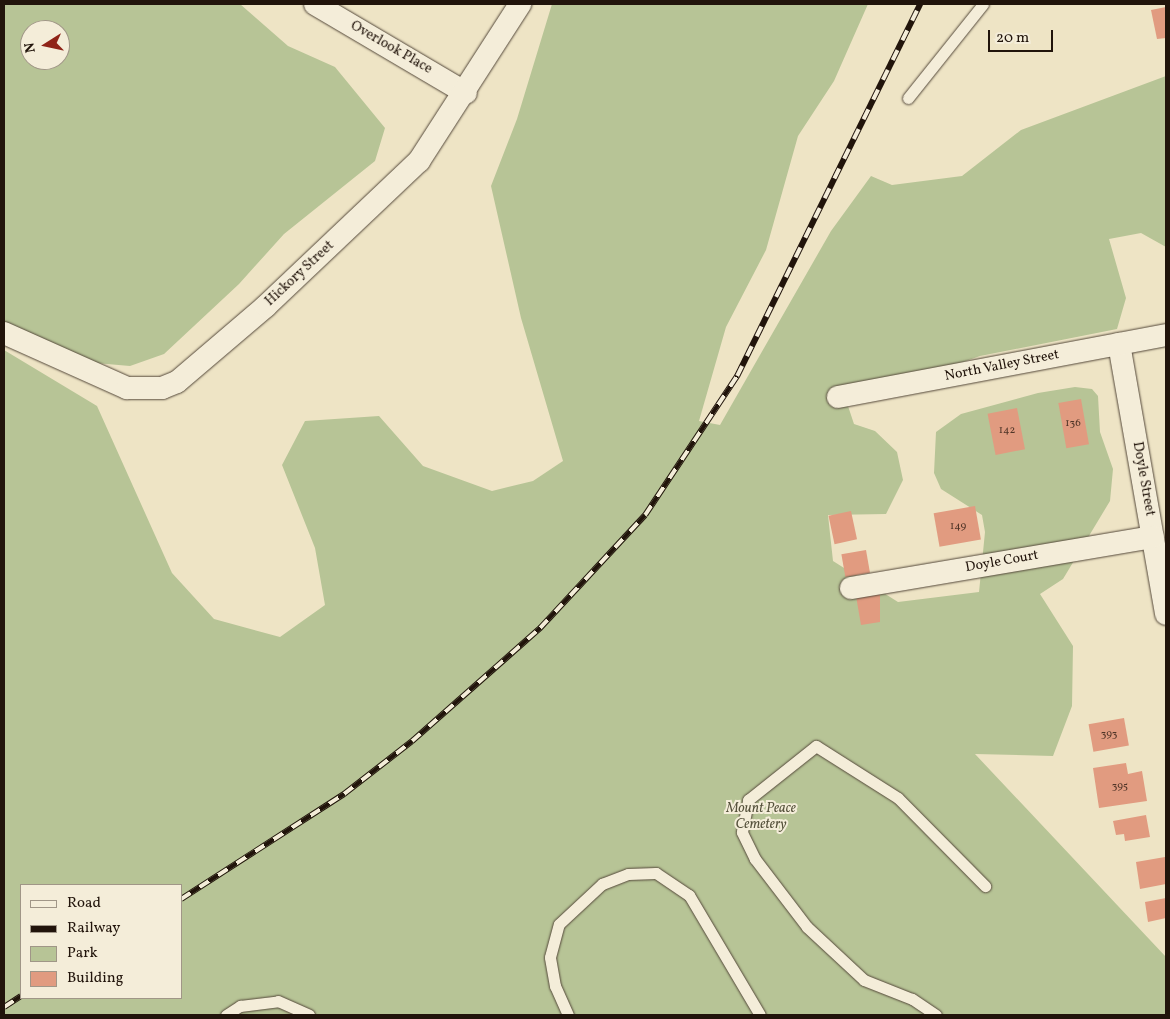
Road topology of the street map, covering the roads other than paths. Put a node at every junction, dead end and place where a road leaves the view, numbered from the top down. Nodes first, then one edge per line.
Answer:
1 (315, 4) edge
2 (520, 4) edge
3 (983, 4) edge
4 (466, 93) junction
5 (908, 98) dead end
6 (4, 333) edge
7 (1166, 335) edge
8 (1119, 344) junction
9 (838, 396) dead end
10 (1153, 537) junction
11 (851, 588) dead end
12 (1166, 614) edge
13 (985, 886) dead end
14 (226, 1015) edge
15 (309, 1015) edge
16 (568, 1015) edge
17 (760, 1015) edge
18 (936, 1015) edge

1 - 4 street, Overlook Place
2 - 4 street, Hickory Street
3 - 5 lane
4 - 6 street, Hickory Street
7 - 8 street, North Valley Street
8 - 9 street, North Valley Street
8 - 10 street, Doyle Street
10 - 11 street, Doyle Court
10 - 12 street, Doyle Street
13 - 18 lane
14 - 15 lane
16 - 17 lane

